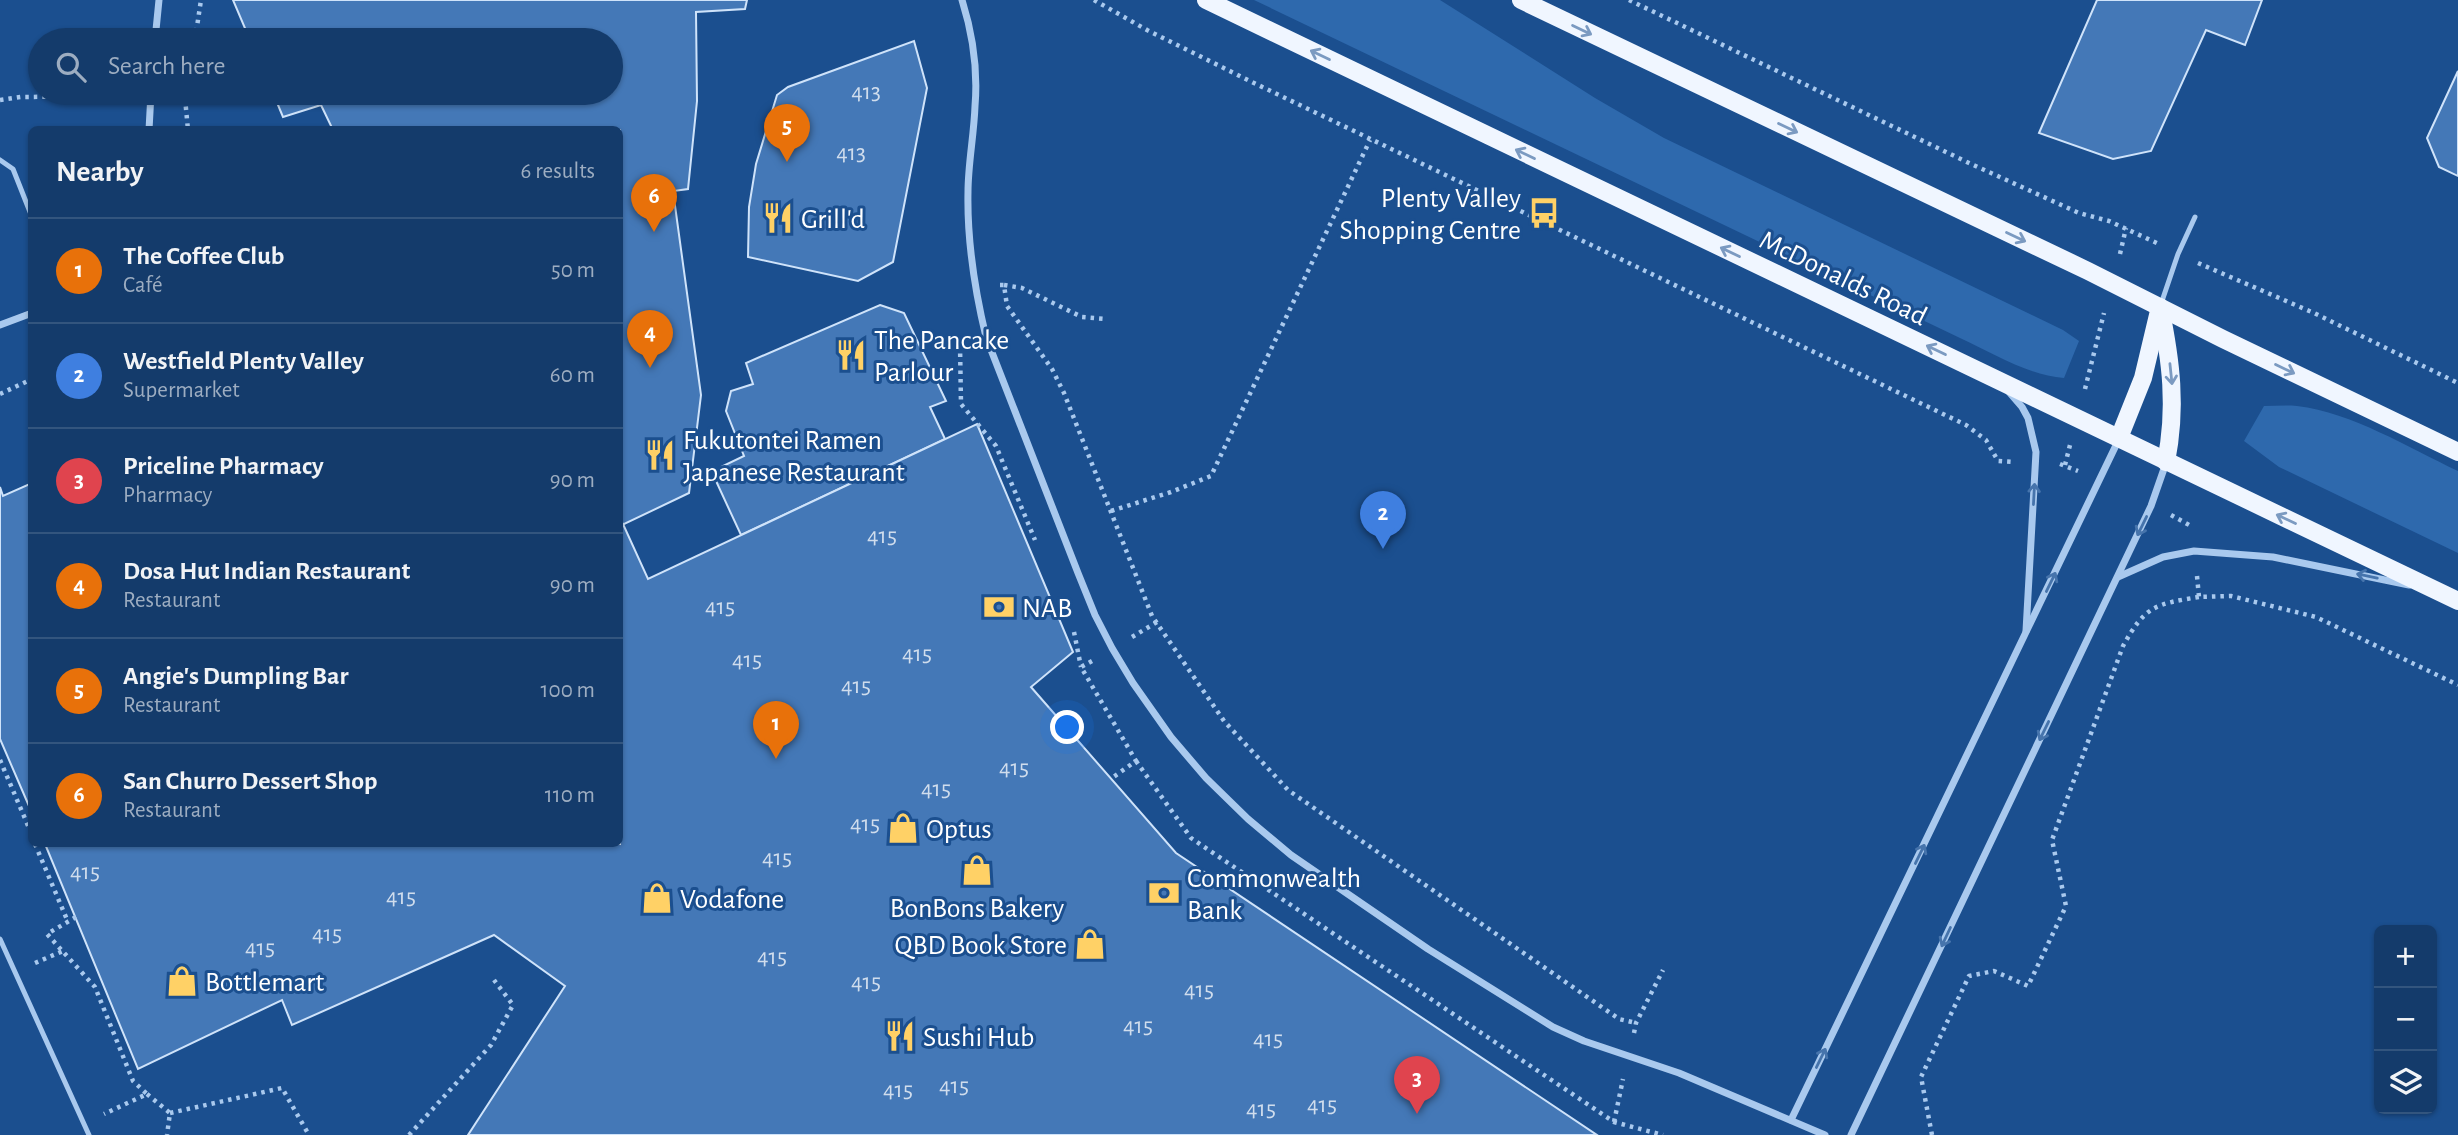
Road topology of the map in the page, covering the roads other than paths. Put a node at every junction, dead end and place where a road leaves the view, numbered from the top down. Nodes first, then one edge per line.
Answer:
1 (159, 0) edge
2 (962, 0) edge
3 (1206, 0) edge
4 (1521, 0) edge
5 (156, 28) edge
6 (150, 105) edge
7 (149, 126) edge
8 (0, 160) edge
9 (28, 207) edge
10 (2195, 217) dead end
11 (2160, 307) junction
12 (28, 314) edge
13 (0, 325) edge
14 (1997, 380) junction
15 (2119, 438) junction
16 (2458, 452) edge
17 (2166, 462) junction
18 (2118, 577) junction
19 (2434, 590) junction
20 (2458, 601) edge
21 (2025, 635) junction
22 (0, 939) edge
23 (1791, 1120) junction
24 (89, 1135) edge
25 (1825, 1135) edge
26 (1852, 1135) edge

1 - 5 street
2 - 23 street
14 -> 3 main road, McDonalds Road
4 -> 11 main road
6 - 7 street
8 - 9 lane
10 - 11 lane
11 - 15 main road
11 -> 16 main road
11 -> 17 main road
12 - 13 street
14 - 15 main road, McDonalds Road
21 -> 14 street
15 - 17 main road, McDonalds Road
21 -> 15 street
17 -> 18 street
19 -> 17 main road, McDonalds Road
19 -> 18 street
18 -> 26 street
19 - 20 main road, McDonalds Road
23 -> 21 street
22 - 24 lane
23 - 25 street

